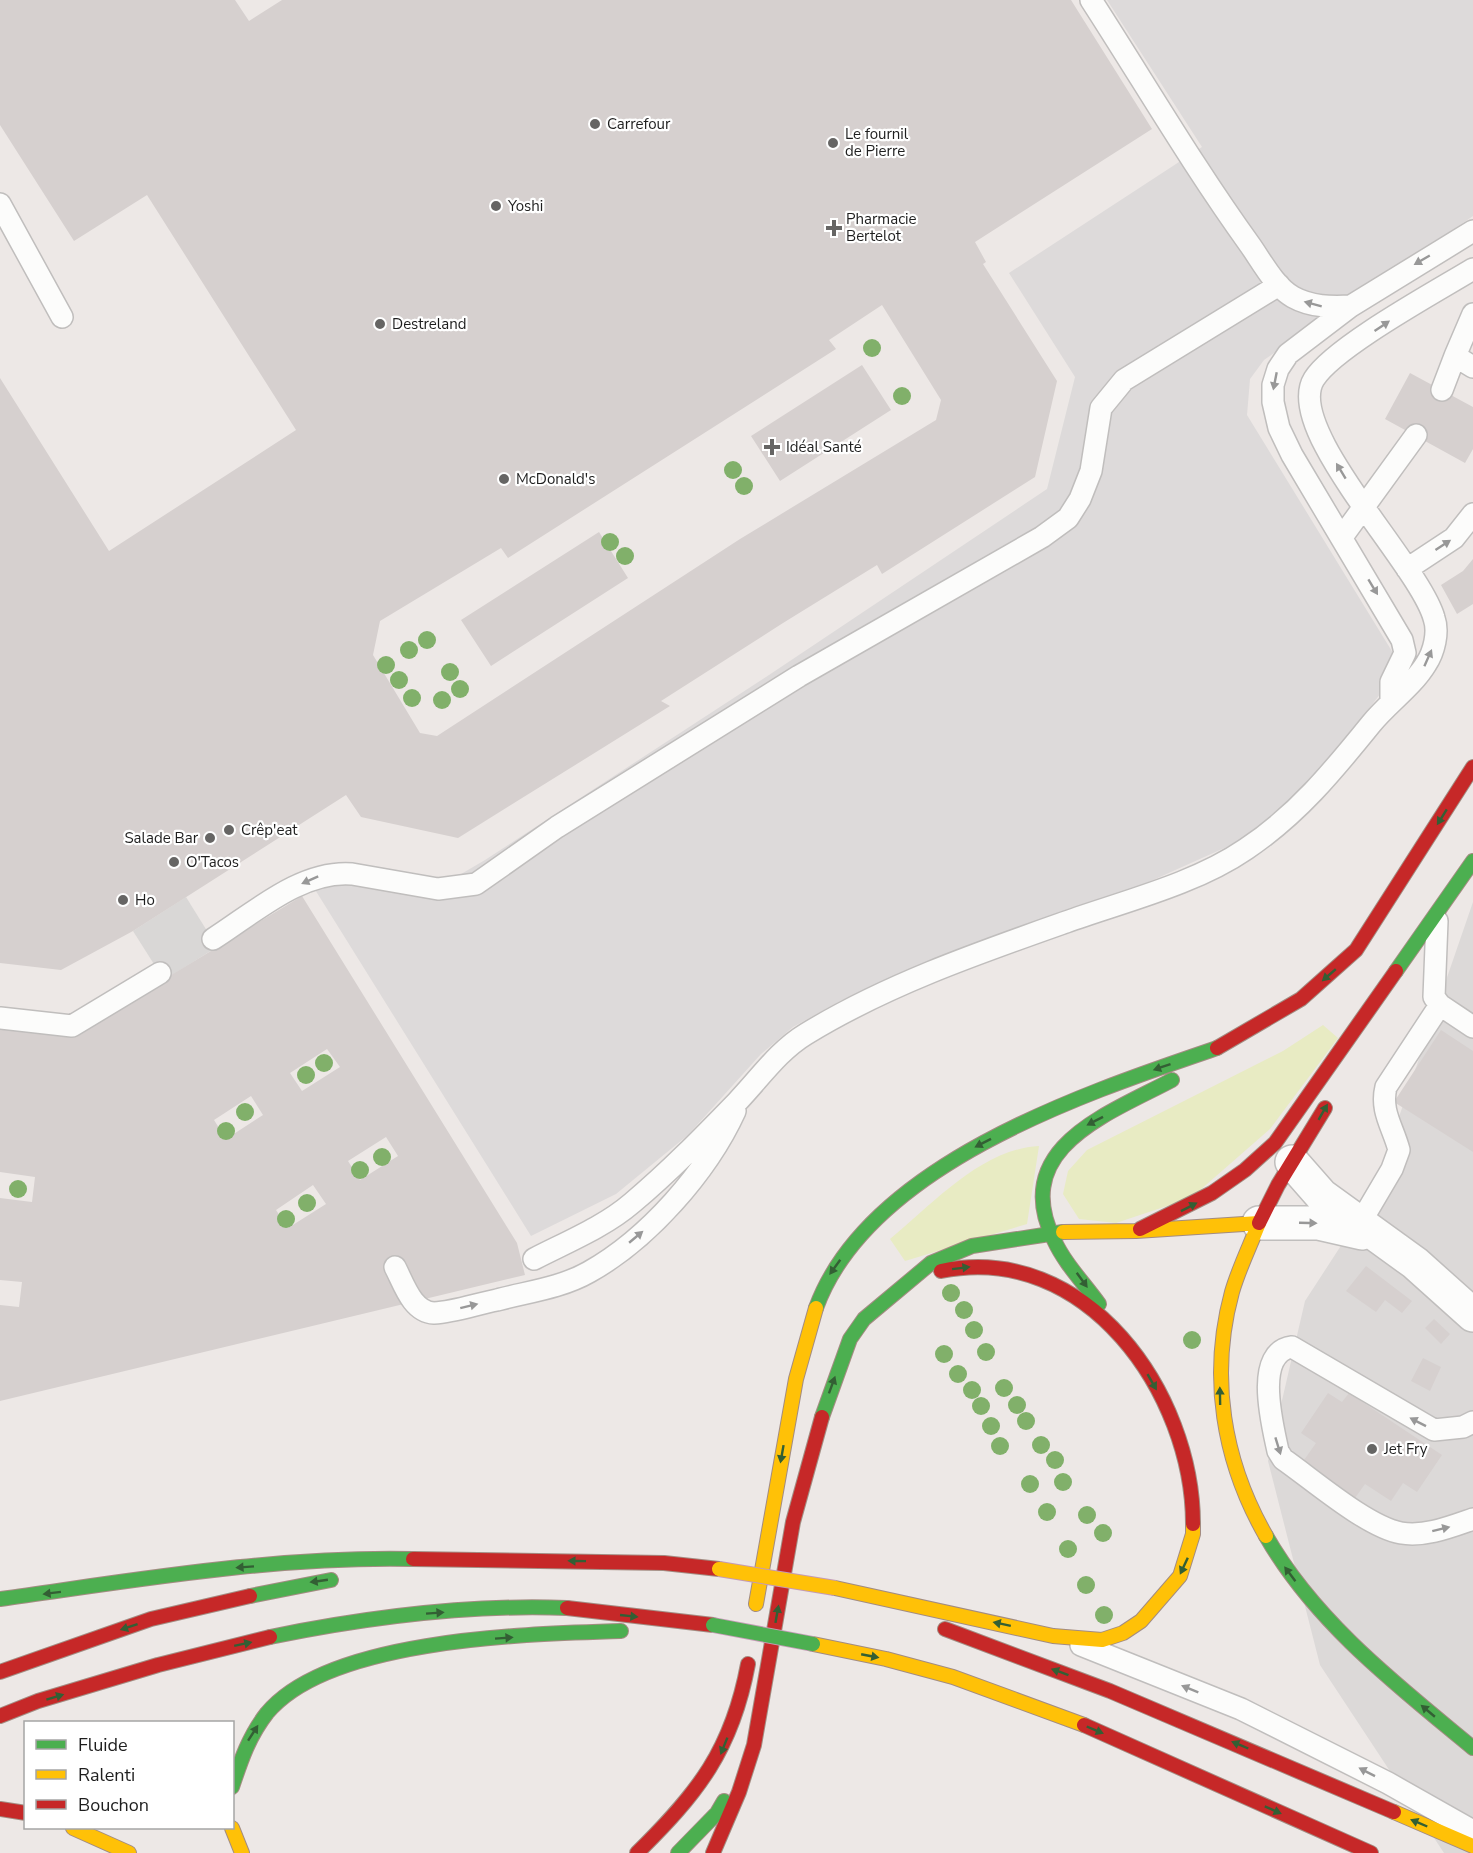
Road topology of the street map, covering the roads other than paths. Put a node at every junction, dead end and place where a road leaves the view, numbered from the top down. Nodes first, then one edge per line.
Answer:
1 (1091, 0) edge
2 (0, 204) edge
3 (1473, 231) edge
4 (1473, 269) edge
5 (1279, 285) junction
6 (1351, 306) junction
7 (1473, 314) edge
8 (62, 317) dead end
9 (1464, 362) edge
10 (1442, 390) dead end
11 (1416, 435) dead end
12 (1364, 508) junction
13 (1473, 514) edge
14 (1342, 537) junction
15 (1407, 569) junction
16 (1391, 702) junction
17 (1473, 767) edge
18 (1473, 862) edge
19 (1437, 921) junction
20 (213, 939) dead end
21 (160, 973) dead end
22 (1440, 1005) junction
23 (0, 1018) edge
24 (1473, 1027) edge
25 (1365, 1040) dead end
26 (1217, 1048) junction
27 (1331, 1098) dead end
28 (740, 1099) junction
29 (1292, 1162) junction
30 (1259, 1223) junction
31 (1357, 1227) junction
32 (1136, 1231) junction
33 (1050, 1232) junction
34 (534, 1259) dead end
35 (395, 1267) dead end
36 (905, 1283) junction
37 (1473, 1315) edge
38 (1133, 1350) junction
39 (1473, 1422) edge
40 (1473, 1519) edge
41 (481, 1559) junction
42 (376, 1574) dead end
43 (341, 1578) dead end
44 (835, 1588) junction
45 (0, 1599) edge
46 (713, 1625) junction
47 (1060, 1637) junction
48 (0, 1672) edge
49 (0, 1716) edge
50 (754, 1745) junction
51 (1473, 1748) edge
52 (234, 1780) edge
53 (0, 1809) edge
54 (24, 1813) edge
55 (77, 1829) edge
56 (233, 1829) edge
57 (1473, 1831) edge
58 (1473, 1846) edge
59 (129, 1853) edge
60 (242, 1853) edge
61 (637, 1853) edge
62 (678, 1853) edge
63 (713, 1853) edge
64 (1371, 1853) edge

1 - 5 lane
2 - 8 lane
3 -> 6 lane
12 -> 4 lane
6 -> 5 lane
5 -> 20 lane
6 -> 14 lane
7 - 9 lane
9 - 10 lane
11 - 12 lane
12 - 14 lane
12 - 15 lane
15 -> 13 lane
14 -> 16 lane
16 -> 15 lane
16 - 28 lane
17 -> 26 main road
18 - 19 main road
32 -> 18 main road
19 - 22 lane
19 - 25 main road
21 - 23 lane
22 - 24 lane
22 - 31 lane
26 -> 33 main road
26 -> 61 main road
29 -> 27 main road
28 - 34 lane
35 -> 28 lane
29 - 30 main road
29 - 31 street
30 -> 31 street
30 - 32 main road
51 -> 30 main road
31 - 37 street
32 - 33 main road
33 - 36 main road
33 -> 38 main road
36 -> 38 main road
50 -> 36 main road
38 -> 47 main road
39 -> 40 lane
41 - 42 main road
44 -> 41 main road, bridge
41 -> 45 main road
43 -> 48 main road
47 -> 44 main road
58 -> 44 main road
49 -> 46 main road
52 -> 46 main road
46 -> 64 main road, bridge
57 -> 47 lane
50 - 62 main road
50 - 63 main road
53 - 54 main road
55 - 59 main road
56 - 60 main road

